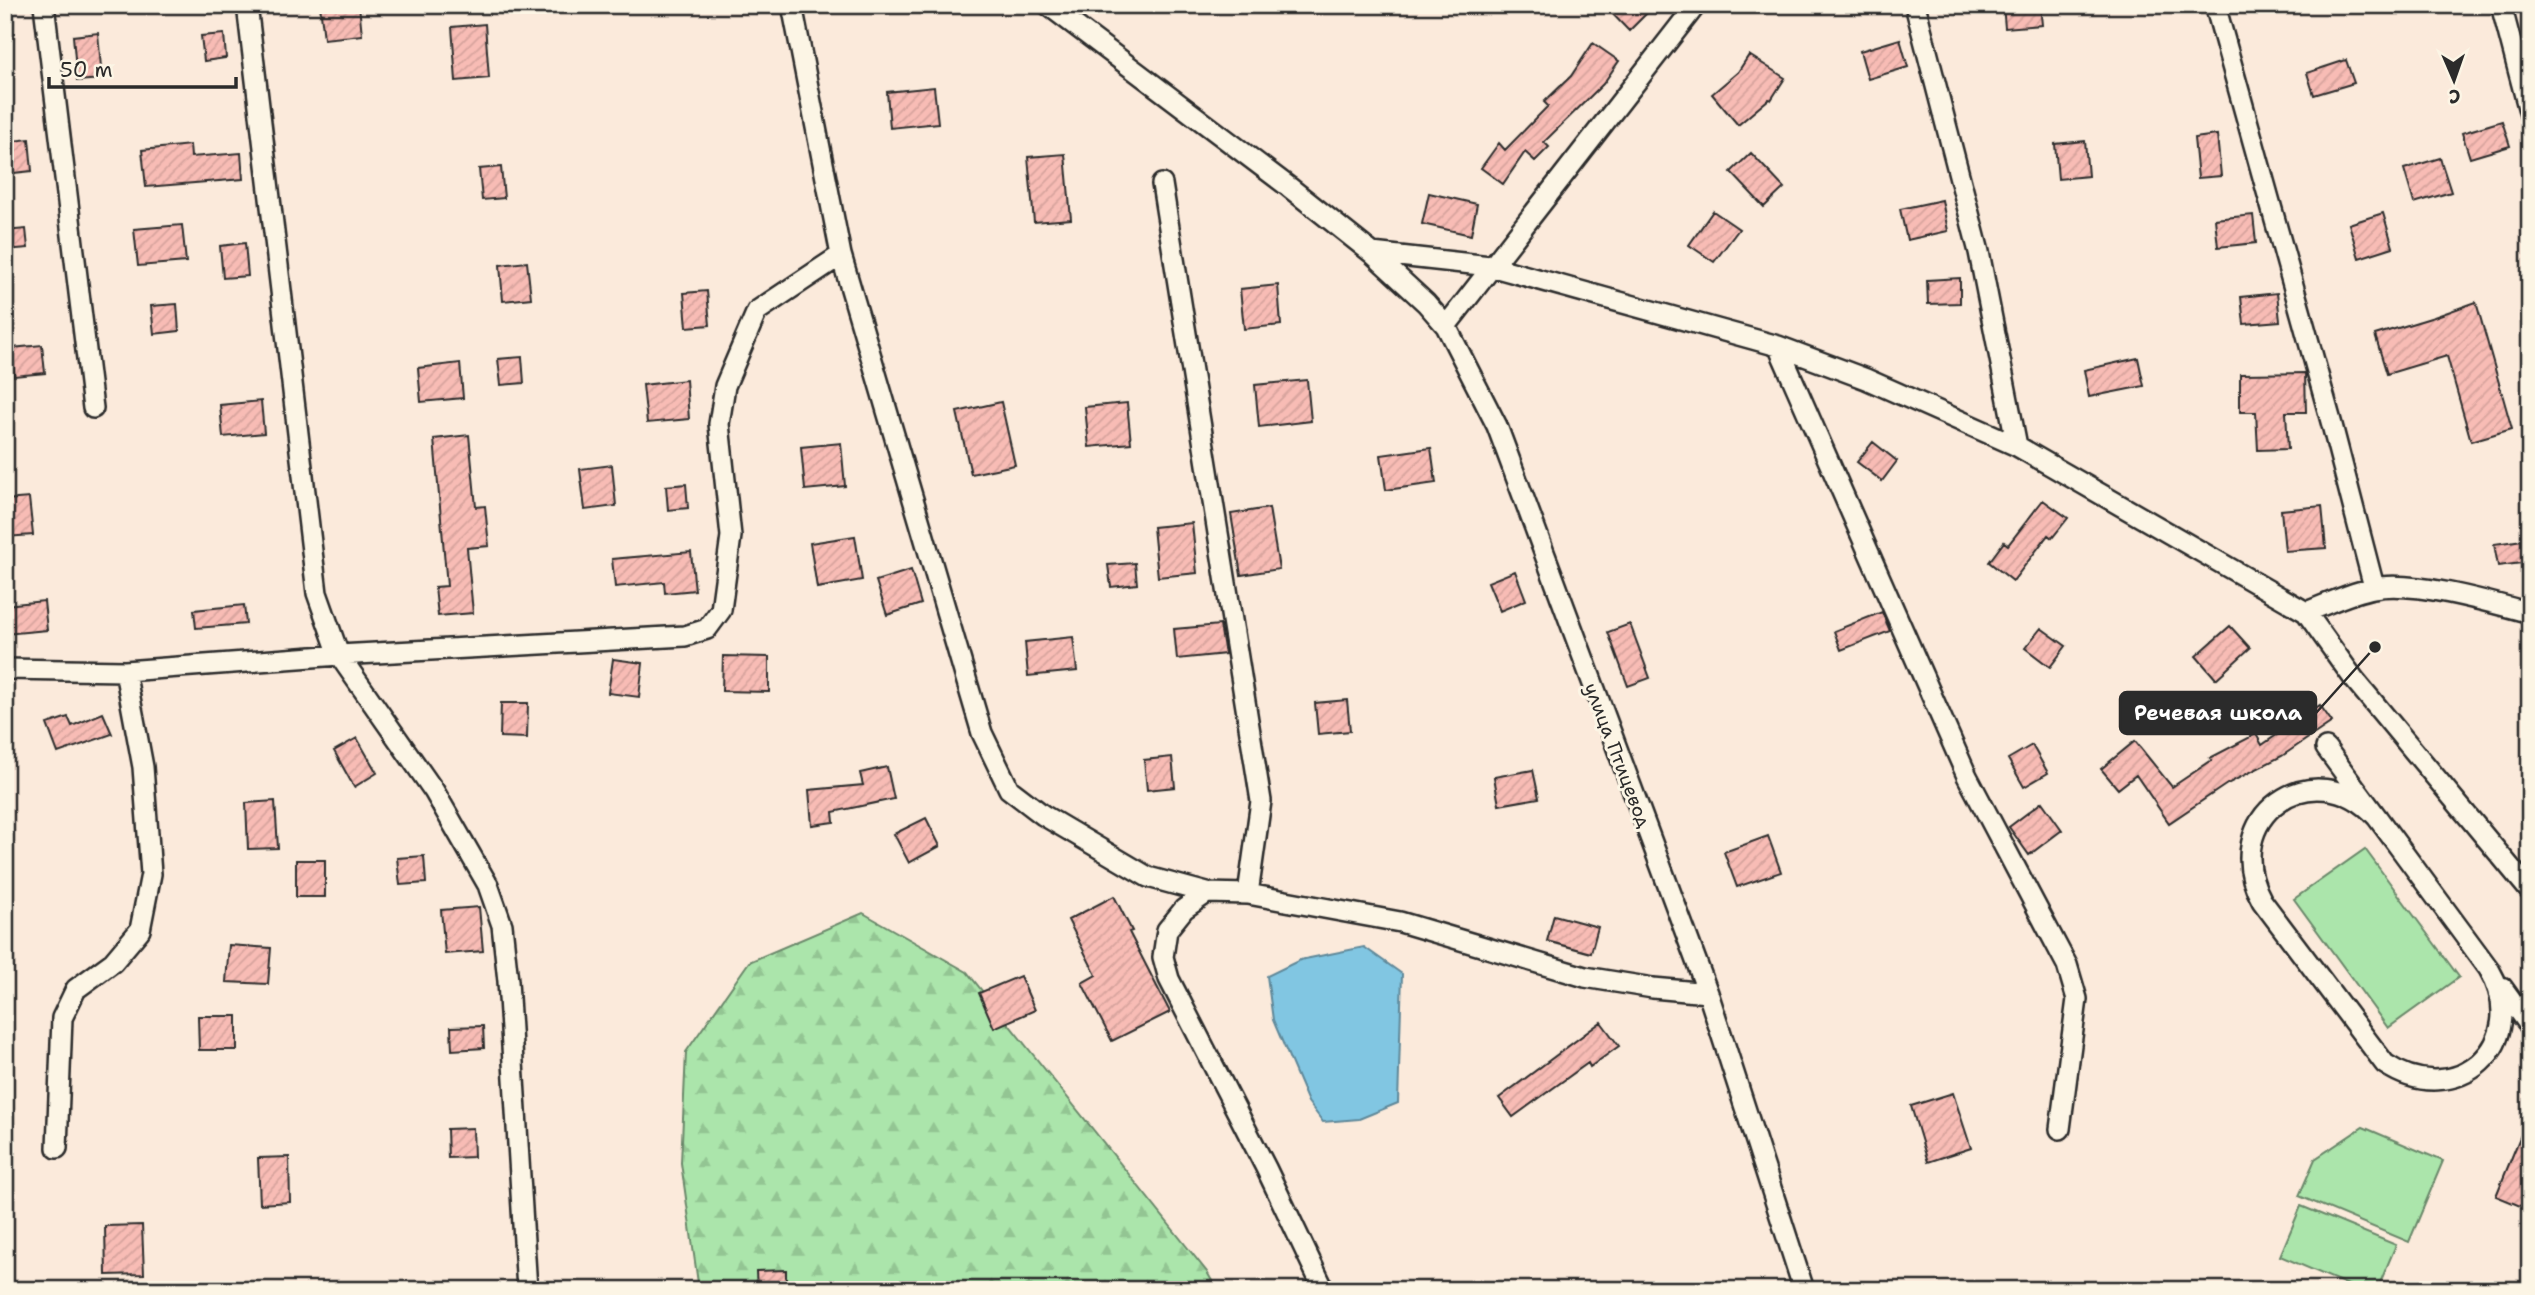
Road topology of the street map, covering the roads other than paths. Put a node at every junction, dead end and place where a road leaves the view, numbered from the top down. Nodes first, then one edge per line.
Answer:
1 (44, 5) edge
2 (247, 5) edge
3 (792, 5) edge
4 (1048, 5) edge
5 (1696, 5) edge
6 (1915, 5) edge
7 (2214, 5) edge
8 (2501, 5) edge
9 (2530, 115) edge
10 (1161, 184) dead end
11 (1372, 253) junction
12 (841, 255) junction
13 (1490, 266) junction
14 (1446, 326) junction
15 (1778, 346) junction
16 (93, 408) dead end
17 (2017, 446) junction
18 (2374, 587) junction
19 (2306, 612) junction
20 (2530, 613) edge
21 (338, 655) junction
22 (5, 669) edge
23 (125, 671) junction
24 (2326, 748) dead end
25 (2377, 817) junction
26 (2530, 891) edge
27 (1207, 893) junction
28 (1248, 894) junction
29 (2489, 969) junction
30 (1708, 993) junction
31 (2530, 1026) edge
32 (2060, 1129) dead end
33 (57, 1148) dead end
34 (527, 1290) edge
35 (1324, 1290) edge
36 (1804, 1290) edge

1 - 16 street
2 - 21 street
3 - 12 street
4 - 11 street, улица Птицевод
5 - 13 street
6 - 17 street
7 - 18 street
8 - 9 street
10 - 28 street
11 - 13 street
11 - 14 street, улица Птицевод
12 - 21 street
12 - 27 street
13 - 14 street
13 - 15 street
14 - 30 street, улица Птицевод
15 - 17 street
15 - 32 street
17 - 19 street
18 - 19 street
18 - 20 street
19 - 26 street
21 - 23 street
21 - 34 street
22 - 23 street
23 - 33 street
24 - 25 street
25 - 29 street
25 - 29 street
27 - 28 street
27 - 35 street
28 - 30 street
29 - 31 street
30 - 36 street, улица Птицевод

